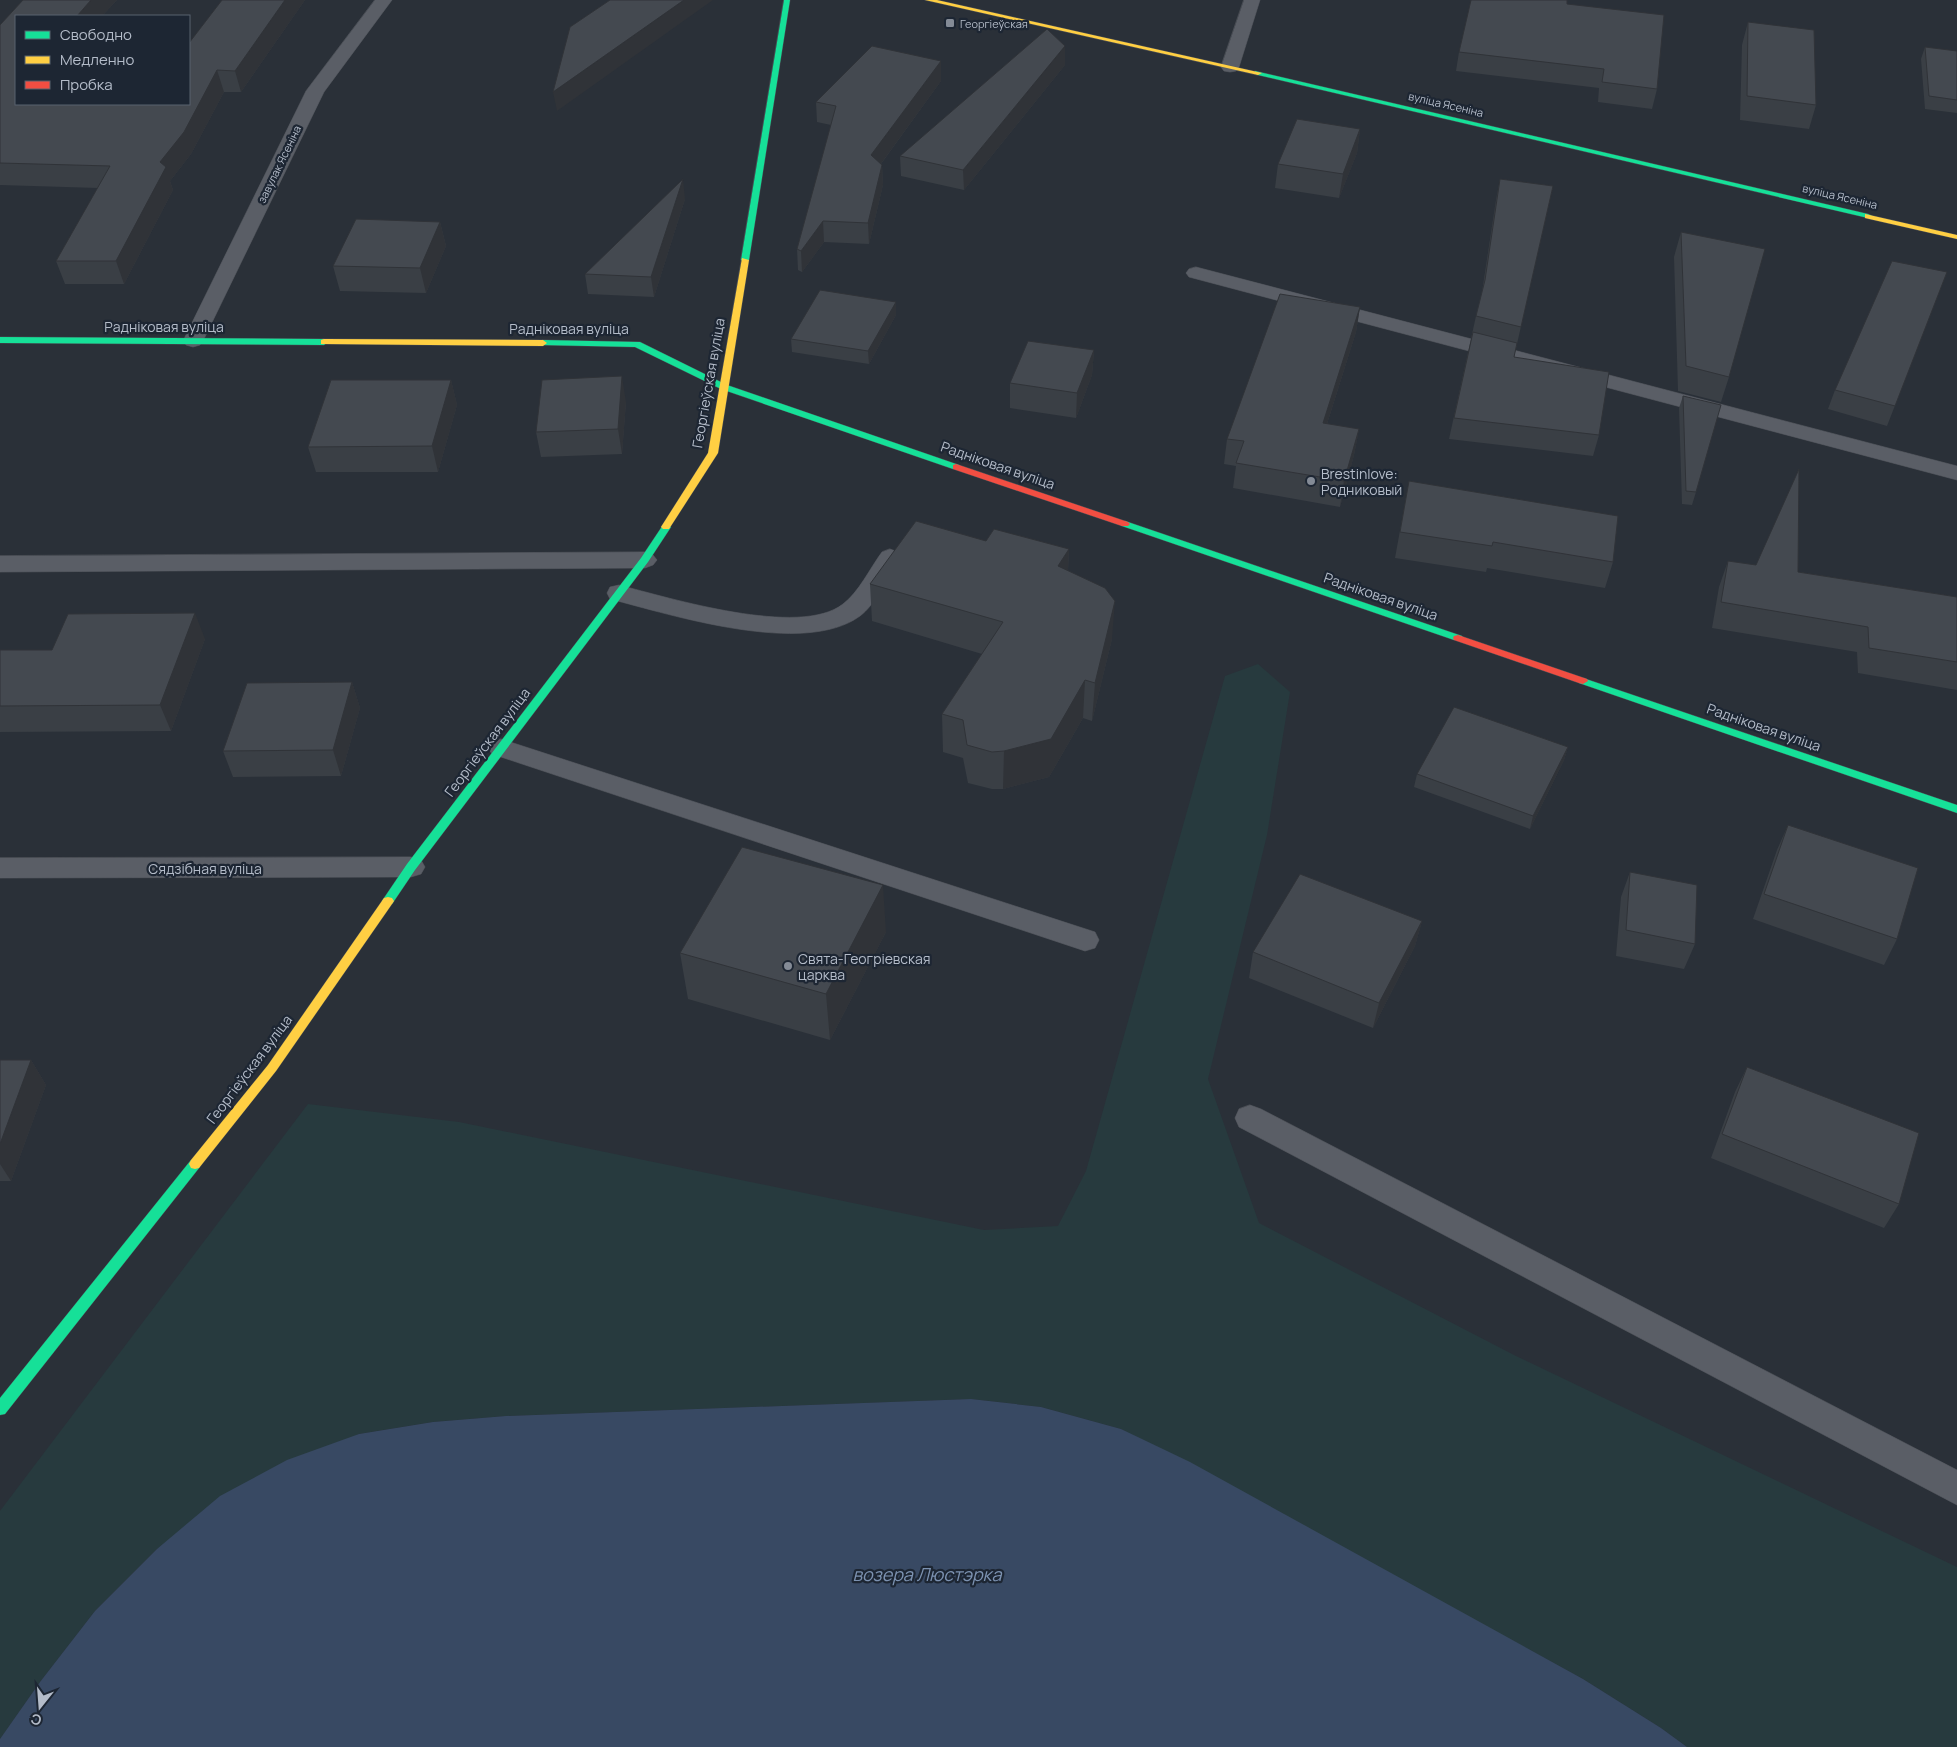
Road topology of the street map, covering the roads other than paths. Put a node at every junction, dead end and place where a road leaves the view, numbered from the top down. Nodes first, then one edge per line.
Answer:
1 (384, 0) edge
2 (787, 0) edge
3 (928, 0) edge
4 (1252, 0) edge
5 (1230, 67) junction
6 (1957, 237) edge
7 (1196, 273) dead end
8 (0, 340) edge
9 (193, 340) junction
10 (724, 387) junction
11 (1957, 473) edge
12 (890, 557) edge
13 (644, 560) junction
14 (0, 564) edge
15 (619, 593) junction
16 (501, 748) junction
17 (1957, 809) edge
18 (0, 868) edge
19 (411, 868) junction
20 (1085, 940) dead end
21 (1250, 1118) dead end
22 (0, 1409) edge
23 (1957, 1488) edge

1 - 9 street, завулак Ясеніна
2 - 10 street, Георгіеўская вуліца
3 - 5 street, вуліца Ясеніна
4 - 5 street
5 - 6 street, вуліца Ясеніна
7 - 11 street
8 - 9 street, Радніковая вуліца
9 - 10 street, Радніковая вуліца
10 - 13 street, Георгіеўская вуліца
10 - 17 street, Радніковая вуліца
12 - 15 street
13 - 14 street
13 - 15 street, Георгіеўская вуліца
15 - 16 street, Георгіеўская вуліца
16 - 19 street, Георгіеўская вуліца
16 - 20 street
18 - 19 street, Сядзібная вуліца
19 - 22 street, Георгіеўская вуліца
21 - 23 street

